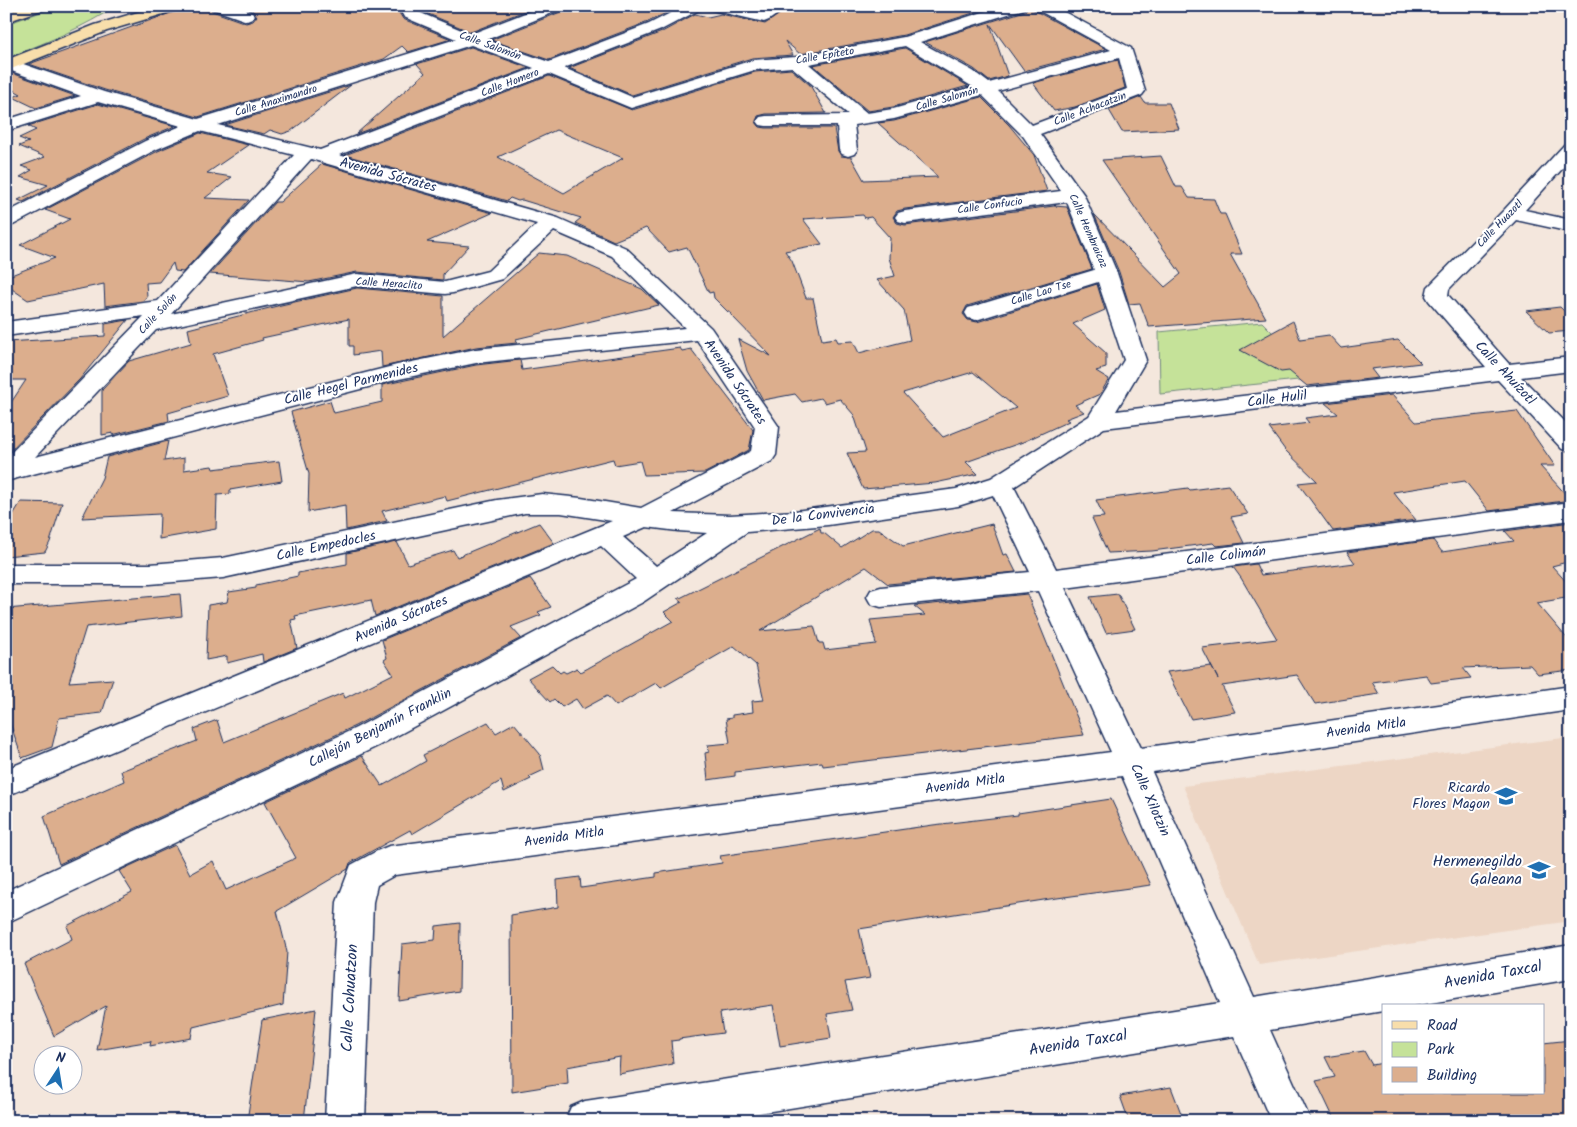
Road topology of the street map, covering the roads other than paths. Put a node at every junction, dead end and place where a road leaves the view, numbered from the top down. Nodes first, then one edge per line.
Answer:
1 (38, 6) edge
2 (129, 6) edge
3 (175, 6) edge
4 (218, 6) edge
5 (557, 6) edge
6 (696, 6) edge
7 (714, 6) edge
8 (782, 6) edge
9 (1019, 6) edge
10 (1041, 6) edge
11 (410, 8) edge
12 (248, 16) dead end
13 (6, 17) edge
14 (101, 28) junction
15 (471, 40) junction
16 (906, 41) junction
17 (1125, 50) junction
18 (796, 62) junction
19 (7, 64) edge
20 (550, 68) junction
21 (986, 88) junction
22 (98, 96) junction
23 (630, 103) joint
24 (864, 119) junction
25 (766, 121) dead end
26 (845, 122) junction
27 (198, 125) junction
28 (6, 126) edge
29 (1029, 132) junction
30 (1571, 148) edge
31 (848, 150) dead end
32 (314, 155) junction
33 (1074, 195) junction
34 (1512, 214) junction
35 (905, 217) dead end
36 (6, 221) edge
37 (551, 222) junction
38 (1571, 226) edge
39 (1106, 273) junction
40 (1441, 302) joint
41 (164, 308) junction
42 (976, 313) dead end
43 (148, 325) junction
44 (6, 329) edge
45 (703, 333) junction
46 (1571, 364) edge
47 (1503, 372) junction
48 (1098, 421) junction
49 (1571, 442) edge
50 (6, 473) edge
51 (1000, 484) junction
52 (1571, 511) edge
53 (643, 518) junction
54 (740, 524) junction
55 (604, 534) junction
56 (6, 574) edge
57 (1049, 580) junction
58 (655, 581) junction
59 (881, 597) dead end
60 (1571, 698) edge
61 (1133, 762) junction
62 (6, 783) edge
63 (363, 876) joint
64 (6, 908) edge
65 (1571, 962) edge
66 (1244, 1017) junction
67 (344, 1121) edge
68 (585, 1121) edge
69 (1291, 1121) edge

1 - 13 main road
2 - 14 main road
3 - 14 main road
4 - 12 street
5 - 15 street, Calle Anaximandro
6 - 20 street, Calle Homero
7 - 8 street
9 - 16 street, Calle Epíteto
10 - 17 street
11 - 15 street, Calle Salomón
14 - 19 main road
15 - 20 street, Calle Salomón
15 - 27 street, Calle Anaximandro
16 - 18 street, Calle Epíteto
16 - 21 street, Calle Hembraicaz
17 - 21 street, Calle Salomón
17 - 29 street, Calle Achacatzin
18 - 23 street, Calle Epíteto
18 - 24 street
19 - 22 street, Avenida Sócrates
20 - 23 street, Calle Salomón
20 - 32 street, Calle Homero
21 - 24 street, Calle Salomón
21 - 29 street, Calle Hembraicaz
22 - 27 street, Avenida Sócrates
22 - 28 street
24 - 26 street, Calle Salomón
25 - 26 street, Calle Salomón
26 - 31 street
27 - 32 street, Avenida Sócrates
27 - 36 street, Calle Anaximandro
29 - 33 street, Calle Hembraicaz
30 - 34 street, Calle Huazotl
32 - 37 street, Avenida Sócrates
32 - 41 street, Calle Solón
33 - 35 street, Calle Confucio
33 - 39 street, Calle Hembraicaz
34 - 38 street
34 - 40 street, Calle Huazotl
37 - 43 street, Calle Heraclito
37 - 45 street, Avenida Sócrates
39 - 42 street, Calle Lao Tse
39 - 48 street, Calle Hembraicaz
40 - 47 street, Calle Ahuízotl
41 - 43 street, Calle Solón
41 - 44 street
43 - 50 street, Calle Solón
45 - 50 street, Calle Hegel Parmenides
45 - 53 street, Avenida Sócrates
46 - 47 street, Calle Hulil
47 - 48 street, Calle Hulil
47 - 49 street, Calle Ahuízotl
48 - 51 street, Calle Hulil
51 - 54 street, De la Convivencia
51 - 57 street, Calle Xilotzin
52 - 57 street, Calle Colimán
53 - 54 street, De la Convivencia
53 - 55 street, Avenida Sócrates
53 - 56 street, Calle Empedocles
54 - 58 street, Callejón Benjamín Franklin
55 - 58 street
55 - 62 street, Avenida Sócrates
57 - 59 street, Calle Colimán
57 - 61 street, Calle Xilotzin
58 - 64 street, Callejón Benjamín Franklin
60 - 61 street, Avenida Mitla
61 - 63 street, Avenida Mitla
61 - 66 street, Calle Xilotzin
63 - 67 street, Calle Cohuatzon
65 - 66 street, Avenida Taxcal
66 - 68 street, Avenida Taxcal
66 - 69 street, Calle Xilotzin

